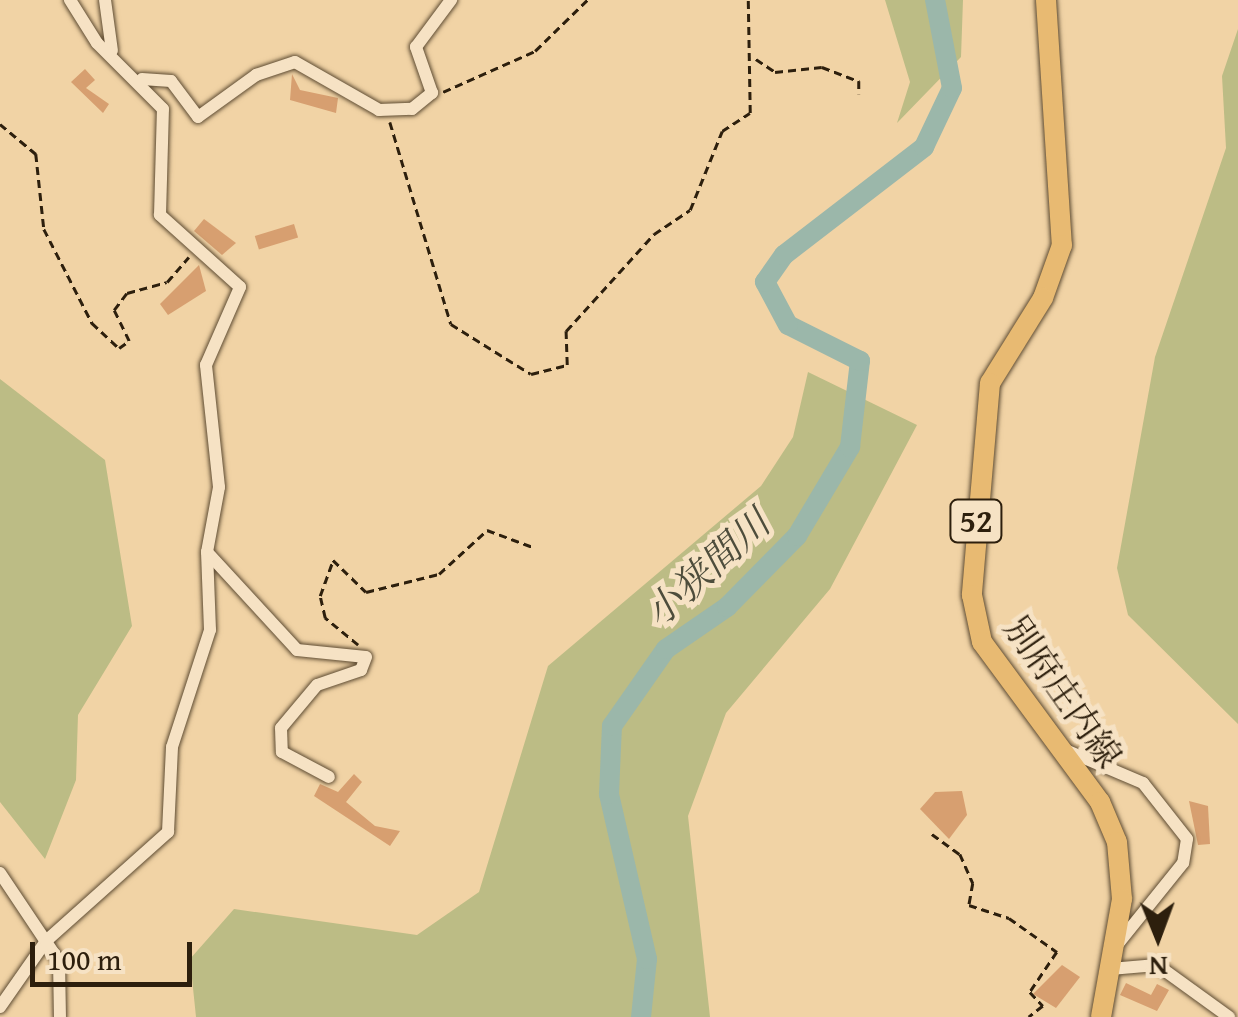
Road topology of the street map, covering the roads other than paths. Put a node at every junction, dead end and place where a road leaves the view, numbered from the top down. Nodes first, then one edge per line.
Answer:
1 (70, 0) edge
2 (105, 0) edge
3 (452, 0) edge
4 (1046, 0) edge
5 (114, 54) junction
6 (142, 78) junction
7 (207, 552) junction
8 (1061, 749) junction
9 (328, 777) dead end
10 (0, 873) edge
11 (46, 941) junction
12 (1115, 947) junction
13 (1110, 969) junction
14 (0, 1006) edge
15 (1100, 1016) edge
16 (60, 1017) edge
17 (1229, 1017) edge

1 - 5 street
2 - 5 street
3 - 6 street
4 - 8 main road, 別府庄内線 / 52
5 - 6 street
6 - 7 street
7 - 9 street
7 - 11 street
8 - 12 main road, 別府庄内線 / 52
8 - 12 street
10 - 11 street
11 - 14 street
11 - 16 street
12 - 13 main road, 別府庄内線 / 52
13 - 15 main road, 別府庄内線 / 52
13 - 17 street

